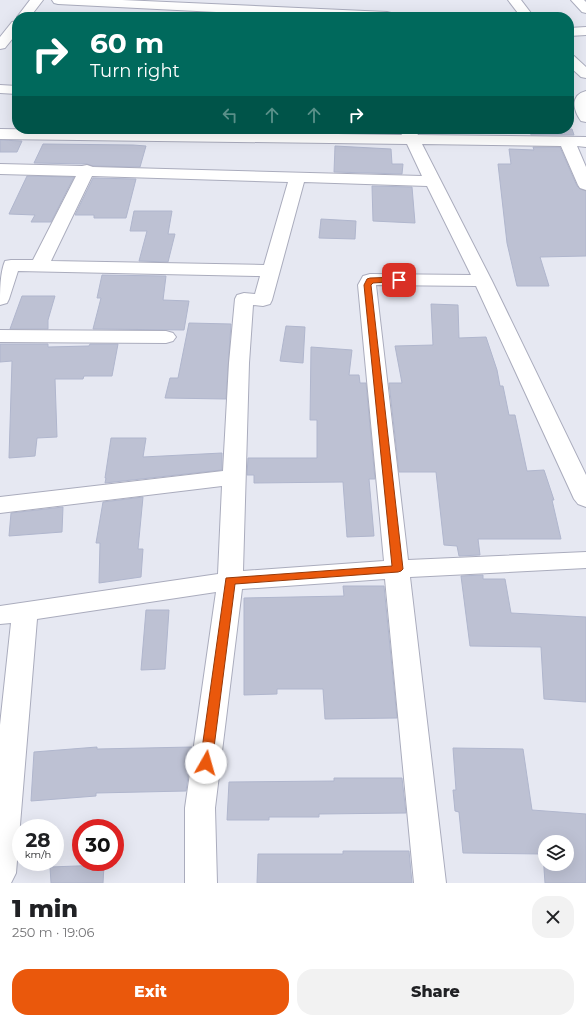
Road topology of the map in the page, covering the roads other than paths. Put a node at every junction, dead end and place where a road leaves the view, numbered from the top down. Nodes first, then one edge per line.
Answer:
1 (38, 0) edge
2 (58, 0) edge
3 (387, 0) edge
4 (514, 0) edge
5 (576, 0) edge
6 (213, 9) edge
7 (586, 9) edge
8 (27, 12) edge
9 (288, 12) edge
10 (387, 12) edge
11 (524, 12) edge
12 (586, 31) edge
13 (574, 32) edge
14 (574, 63) edge
15 (586, 74) edge
16 (0, 89) edge
17 (12, 90) edge
18 (0, 134) edge
19 (410, 134) edge
20 (567, 142) junction
21 (586, 142) edge
22 (0, 168) edge
23 (87, 170) junction
24 (297, 177) junction
25 (433, 181) junction
26 (586, 185) edge
27 (39, 266) junction
28 (271, 271) junction
29 (483, 281) junction
30 (0, 299) edge
31 (0, 336) edge
32 (166, 337) dead end
33 (234, 477) junction
34 (586, 499) edge
35 (0, 504) edge
36 (586, 560) edge
37 (398, 569) junction
38 (230, 581) junction
39 (13, 614) edge
40 (0, 873) edge
41 (201, 883) edge
42 (430, 883) edge

1 - 8 street
2 - 6 street
3 - 10 street
4 - 11 street
5 - 7 street
6 - 9 street
12 - 13 street
14 - 15 street
16 - 17 street
18 - 19 street
19 - 20 street
19 - 25 street
20 - 21 street
20 - 26 street
22 - 23 street
23 - 24 street
23 - 27 street
24 - 25 street
24 - 28 street
25 - 29 street
27 - 28 street
27 - 30 street
28 - 33 street
29 - 34 street
29 - 37 street
31 - 32 street
33 - 35 street
33 - 38 street
36 - 37 street
37 - 38 street
37 - 42 street
38 - 39 street
38 - 41 street
39 - 40 street

